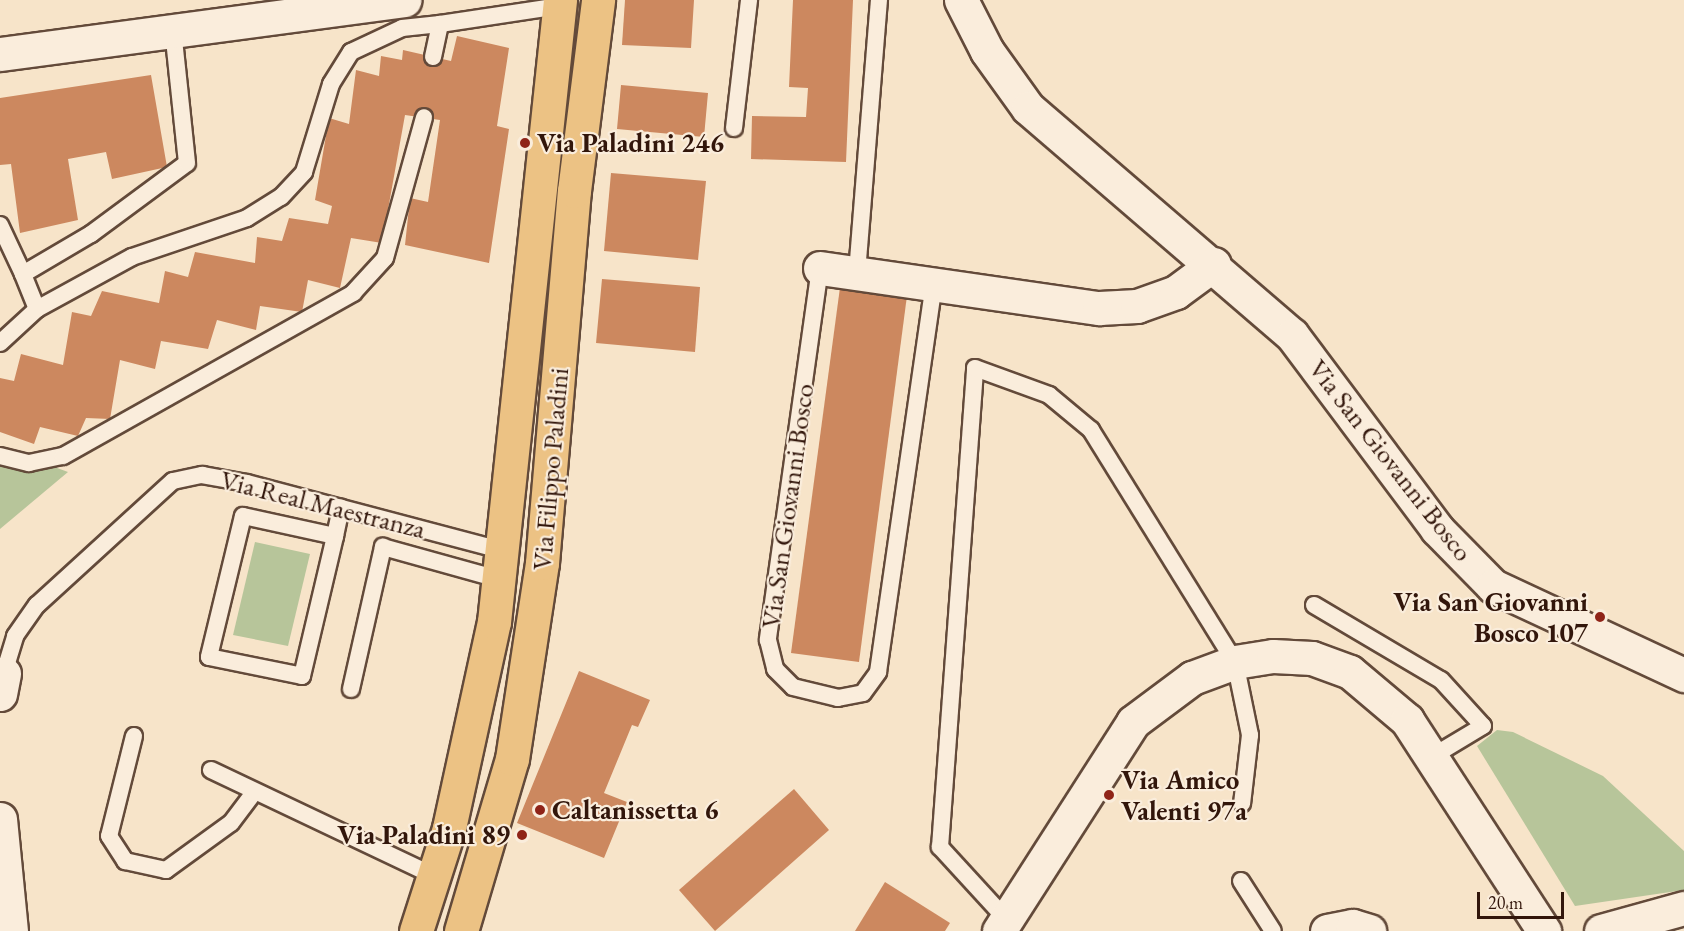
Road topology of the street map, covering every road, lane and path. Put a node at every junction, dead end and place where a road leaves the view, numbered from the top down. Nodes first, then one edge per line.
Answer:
1 (404, 0) edge
2 (598, 0) edge
3 (749, 0) edge
4 (879, 0) edge
5 (961, 0) edge
6 (560, 3) edge
7 (440, 24) junction
8 (173, 29) junction
9 (0, 54) edge
10 (433, 57) dead end
11 (424, 117) dead end
12 (734, 128) dead end
13 (0, 225) edge
14 (1214, 264) junction
15 (819, 267) joint
16 (857, 273) junction
17 (23, 274) junction
18 (934, 284) junction
19 (37, 309) junction
20 (0, 343) edge
21 (0, 456) edge
22 (341, 508) junction
23 (335, 536) junction
24 (500, 564) junction
25 (1314, 605) dead end
26 (1235, 662) junction
27 (1684, 675) edge
28 (2, 683) edge
29 (351, 689) dead end
30 (134, 736) dead end
31 (1433, 756) junction
32 (211, 770) dead end
33 (254, 794) junction
34 (1242, 804) dead end
35 (0, 819) edge
36 (436, 877) junction
37 (1241, 881) dead end
38 (1684, 908) edge
39 (1003, 925) edge
40 (11, 931) edge
41 (416, 931) edge
42 (461, 931) edge
43 (1273, 931) edge
44 (1327, 931) edge
45 (1369, 931) edge
46 (1544, 931) edge
47 (1600, 931) edge

1 - 8 street
2 - 42 main road, Via Filippo Paladini
3 - 12 lane
4 - 16 lane
5 - 14 street, Via San Giovanni Bosco
6 - 7 lane, Via Filippo Paladini
6 - 24 main road, Via Filippo Paladini
7 - 10 lane
7 - 19 lane, Via Filippo Paladini
8 - 9 street
8 - 17 lane
11 - 21 lane
13 - 17 lane
14 - 18 street, Via San Giovanni Bosco
14 - 27 street, Via San Giovanni Bosco
15 - 16 street, Via San Giovanni Bosco
15 - 18 lane, Via San Giovanni Bosco
16 - 18 street, Via San Giovanni Bosco
17 - 19 lane
19 - 20 lane, Via Filippo Paladini
22 - 23 lane
22 - 24 lane, Via Real Maestranza
22 - 28 lane, Via Real Maestranza
23 - 23 lane
24 - 29 lane
24 - 36 main road, Via Filippo Paladini
25 - 31 lane
26 - 31 street
26 - 34 lane
26 - 39 street
26 - 39 lane
30 - 33 lane
31 - 46 street
32 - 33 lane
33 - 36 lane
35 - 40 street
36 - 41 main road, Via Filippo Paladini
37 - 43 lane
38 - 47 street
44 - 45 street

